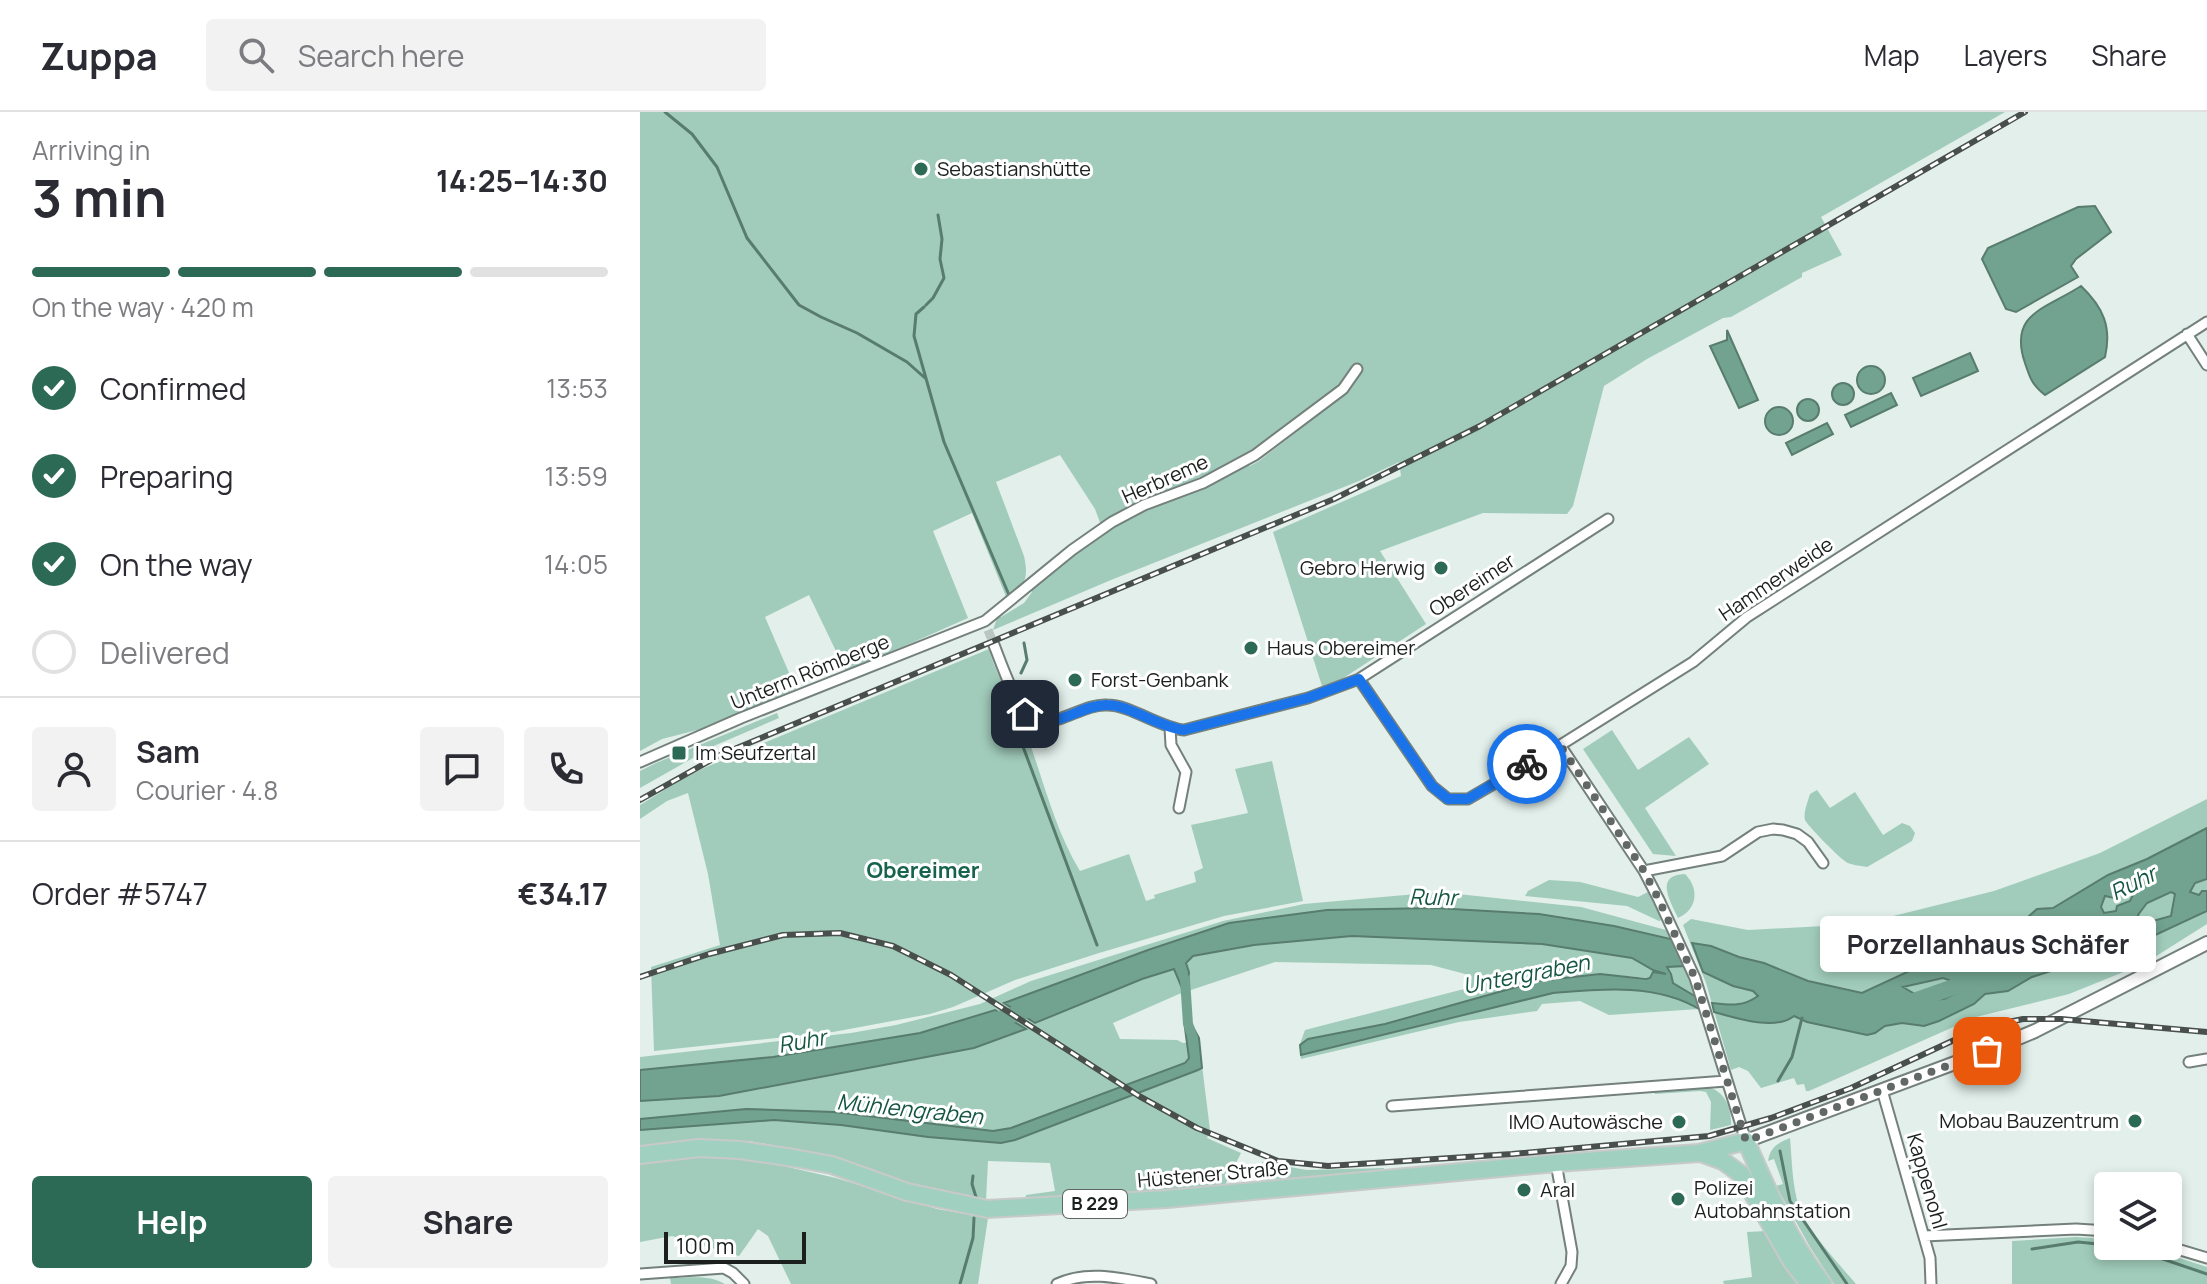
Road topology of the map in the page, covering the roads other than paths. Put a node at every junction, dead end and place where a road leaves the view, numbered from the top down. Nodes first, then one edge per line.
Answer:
1 (2207, 322) edge
2 (2187, 334) junction
3 (2207, 365) edge
4 (1357, 369) dead end
5 (1608, 519) dead end
6 (987, 626) joint
7 (994, 645) tunnel mouth
8 (1359, 679) junction
9 (1170, 728) junction
10 (1560, 745) junction
11 (640, 762) edge
12 (1179, 808) dead end
13 (1823, 863) dead end
14 (1644, 871) junction
15 (2207, 943) edge
16 (2207, 1059) edge
17 (2189, 1062) dead end
18 (1726, 1081) junction
19 (1882, 1090) junction
20 (1392, 1106) dead end
21 (1746, 1141) junction
22 (1699, 1153) junction
23 (640, 1155) edge
24 (1556, 1163) junction
25 (1742, 1175) junction
26 (2094, 1230) edge
27 (1924, 1236) junction
28 (2182, 1250) edge
29 (2207, 1258) edge
30 (640, 1274) edge
31 (1111, 1280) edge
32 (744, 1284) edge
33 (1057, 1284) edge
34 (1151, 1284) edge
35 (1561, 1284) edge
36 (1809, 1284) edge
37 (1823, 1284) edge
38 (1931, 1284) edge

1 - 2 street, Hammerweide
2 - 3 street
2 - 10 street, Hammerweide
4 - 6 street, Herbreme
5 - 8 street, Obereimer
6 - 11 street, Unterm Römberge
7 - 9 street, Obereimer
8 - 9 street, Obereimer
8 - 10 street, Hammerweide
9 - 12 street
10 - 14 street
13 - 14 street
14 - 18 street
15 - 19 street
16 - 17 street
18 - 20 street
18 - 21 street
19 - 21 street
19 - 27 street, Kappenohl
21 - 22 main road, Hüstener Straße / B 229
21 - 25 main road
21 - 37 main road
22 - 24 main road, Hüstener Straße / B 229
22 - 25 main road, B 229
23 - 24 main road, Hüstener Straße / B 229
24 - 35 street
25 - 36 main road
26 - 27 street
27 - 38 street, Kappenohl
28 - 29 street
30 - 32 street
31 - 33 street
31 - 34 street

